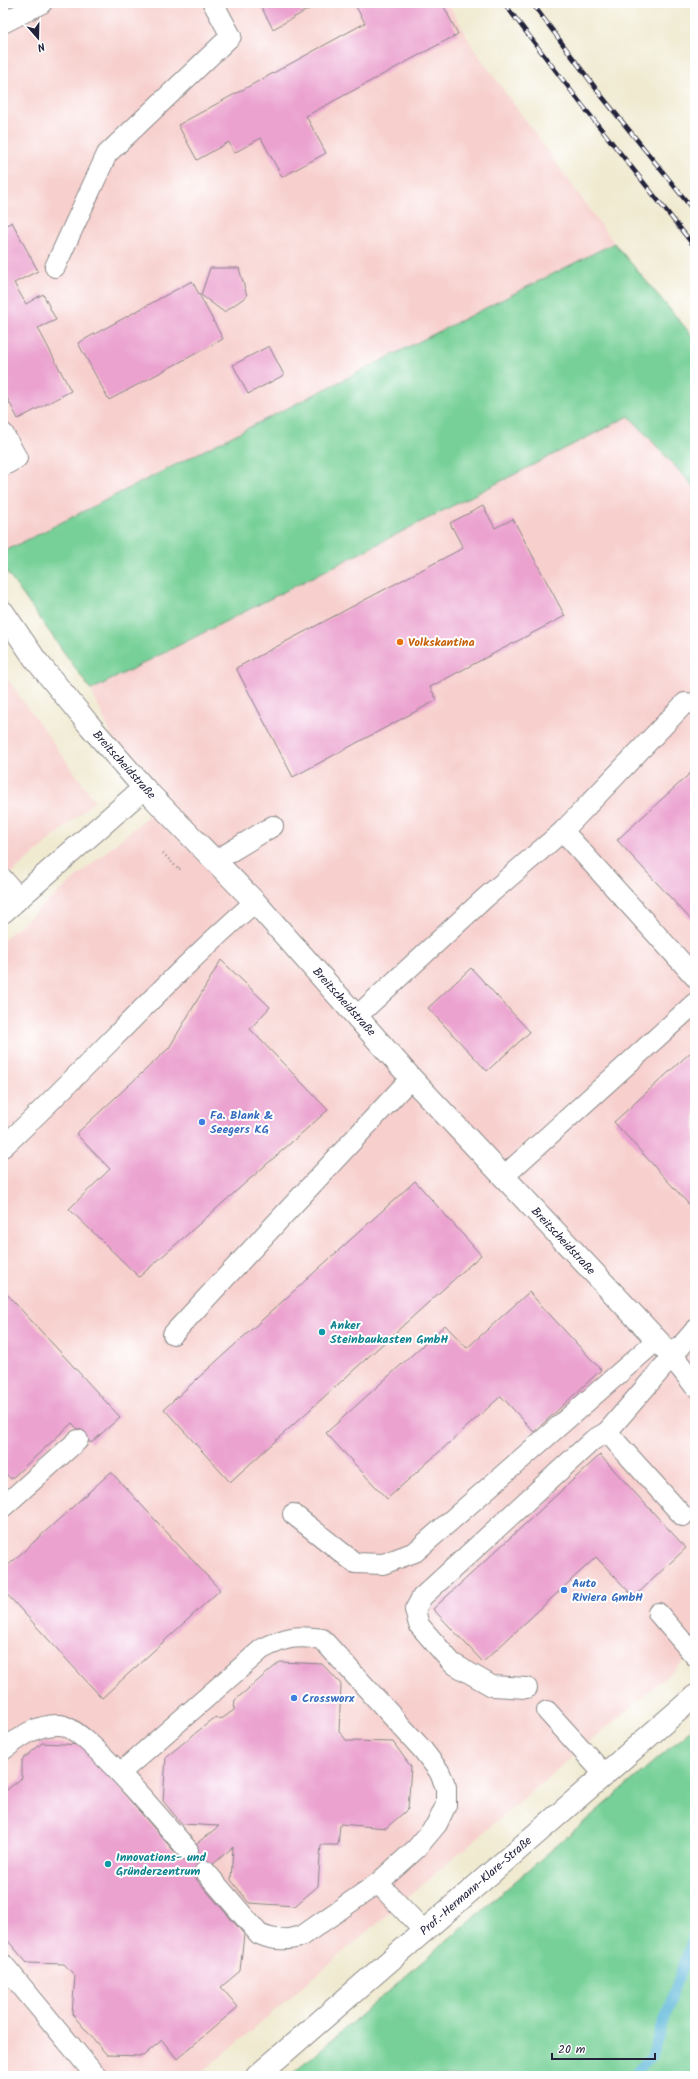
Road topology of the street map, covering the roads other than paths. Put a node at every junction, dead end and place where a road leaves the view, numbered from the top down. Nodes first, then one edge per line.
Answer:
1 (42, 3) edge
2 (213, 3) edge
3 (3, 23) edge
4 (55, 267) dead end
5 (3, 433) edge
6 (3, 466) edge
7 (3, 612) edge
8 (695, 704) edge
9 (144, 788) junction
10 (273, 826) dead end
11 (564, 831) junction
12 (214, 861) junction
13 (3, 879) edge
14 (255, 902) junction
15 (11, 905) edge
16 (695, 977) edge
17 (695, 1003) edge
18 (357, 1016) junction
19 (411, 1078) junction
20 (3, 1147) edge
21 (503, 1177) junction
22 (695, 1330) edge
23 (172, 1334) dead end
24 (657, 1340) junction
25 (673, 1356) junction
26 (695, 1385) edge
27 (608, 1432) junction
28 (78, 1440) dead end
29 (3, 1507) edge
30 (293, 1514) dead end
31 (683, 1516) dead end
32 (658, 1613) dead end
33 (695, 1656) edge
34 (527, 1688) dead end
35 (695, 1696) edge
36 (547, 1711) dead end
37 (3, 1750) edge
38 (120, 1773) junction
39 (605, 1775) junction
40 (188, 1850) dead end
41 (205, 1871) dead end
42 (378, 1883) junction
43 (424, 1931) junction
44 (3, 1964) edge
45 (96, 2076) edge
46 (257, 2076) edge

1 - 3 lane
2 - 4 lane
5 - 6 lane
7 - 9 street, Breitscheidstraße
8 - 11 lane
9 - 12 street, Breitscheidstraße
9 - 15 street
10 - 12 lane
11 - 16 lane
11 - 18 lane
12 - 14 street, Breitscheidstraße
13 - 15 lane
14 - 18 street, Breitscheidstraße
14 - 20 lane
17 - 21 lane
18 - 19 street, Breitscheidstraße
19 - 21 street, Breitscheidstraße
19 - 23 lane
21 - 24 street, Breitscheidstraße
22 - 25 lane
24 - 25 street, Breitscheidstraße
24 - 30 lane
25 - 26 street, Breitscheidstraße
25 - 27 lane
27 - 31 lane
27 - 34 lane
28 - 29 lane
32 - 33 lane
35 - 39 street, Prof.-Hermann-Klare-Straße
36 - 39 lane
37 - 38 lane
38 - 40 lane
38 - 42 lane
39 - 43 street, Prof.-Hermann-Klare-Straße
41 - 42 lane
42 - 43 lane
43 - 46 street, Prof.-Hermann-Klare-Straße
44 - 45 lane

